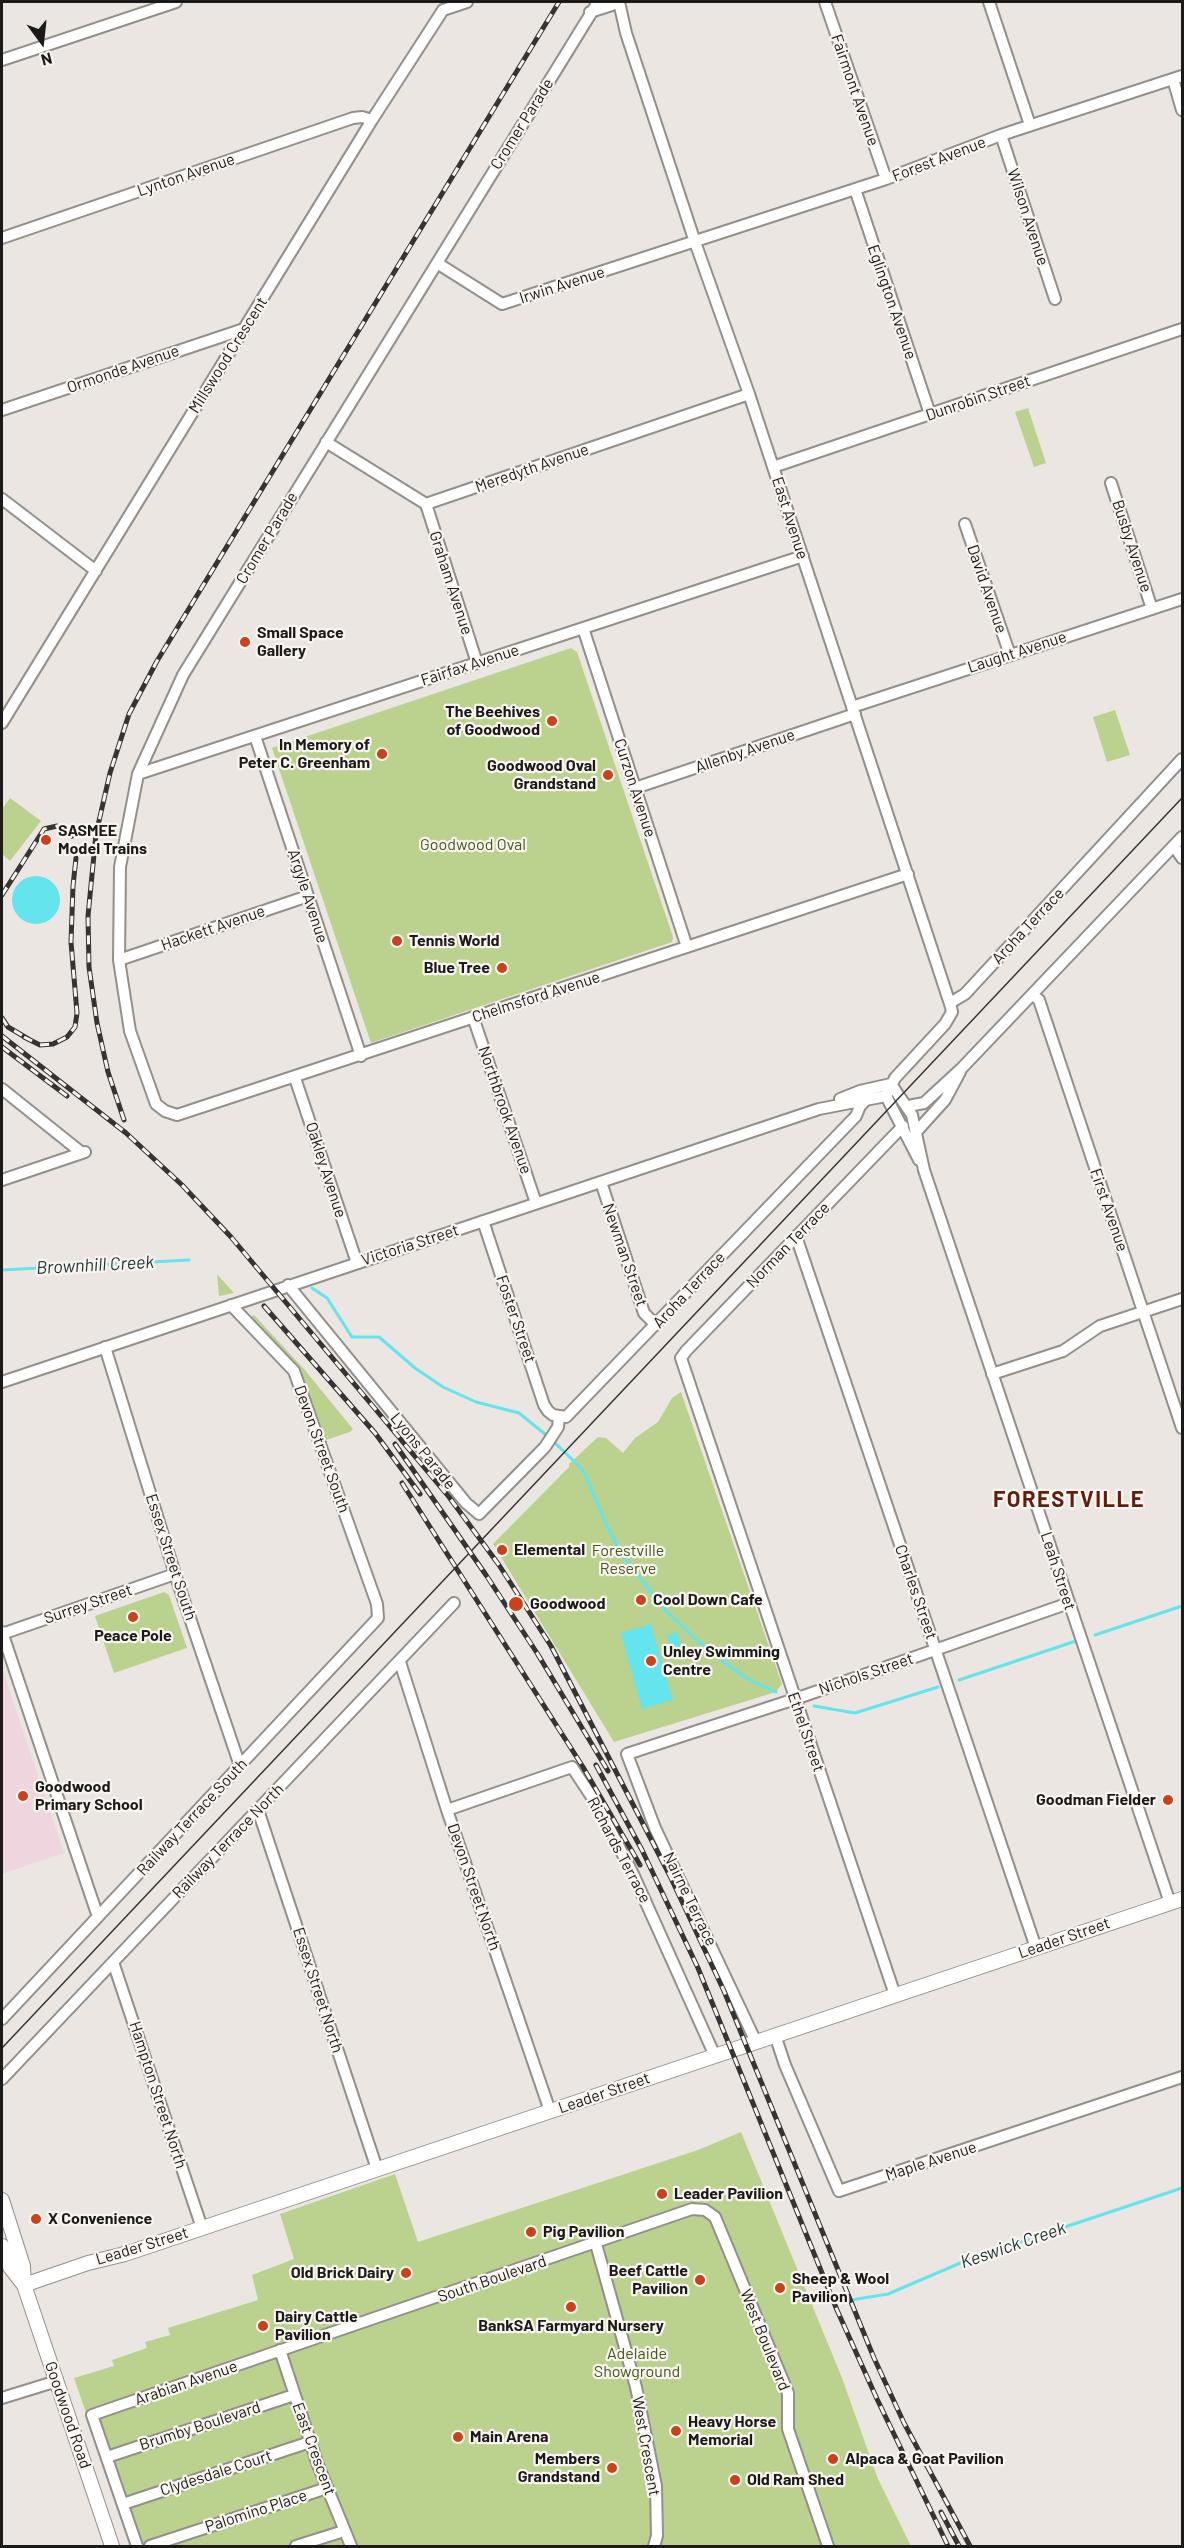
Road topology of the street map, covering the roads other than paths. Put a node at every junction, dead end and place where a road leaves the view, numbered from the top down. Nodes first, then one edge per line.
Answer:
1 (176, 2) edge
2 (467, 2) edge
3 (598, 2) edge
4 (825, 2) edge
5 (989, 2) edge
6 (614, 3) edge
7 (590, 12) junction
8 (2, 60) edge
9 (1178, 78) edge
10 (1182, 110) edge
11 (372, 120) junction
12 (1030, 125) junction
13 (1001, 135) junction
14 (886, 179) junction
15 (855, 189) junction
16 (2, 238) edge
17 (695, 242) junction
18 (437, 263) junction
19 (1055, 299) dead end
20 (1182, 328) edge
21 (244, 329) junction
22 (749, 394) junction
23 (2, 410) edge
24 (930, 414) junction
25 (326, 442) junction
26 (773, 467) junction
27 (1111, 483) dead end
28 (2, 499) edge
29 (426, 504) junction
30 (965, 524) dead end
31 (803, 556) junction
32 (96, 571) junction
33 (1182, 599) edge
34 (1152, 609) junction
35 (583, 628) junction
36 (1010, 655) junction
37 (477, 663) junction
38 (854, 710) junction
39 (3, 719) edge
40 (255, 736) junction
41 (1182, 759) edge
42 (138, 774) junction
43 (635, 788) junction
44 (1182, 837) edge
45 (1174, 846) junction
46 (1182, 858) edge
47 (908, 874) junction
48 (308, 896) junction
49 (687, 947) junction
50 (119, 960) junction
51 (1033, 995) junction
52 (950, 1003) junction
53 (473, 1017) junction
54 (361, 1056) junction
55 (961, 1069) junction
56 (295, 1078) junction
57 (891, 1084) junction
58 (2, 1089) edge
59 (886, 1096) junction
60 (867, 1099) junction
61 (908, 1106) junction
62 (819, 1109) junction
63 (165, 1111) joint
64 (903, 1126) junction
65 (917, 1131) junction
66 (924, 1170) junction
67 (2, 1180) edge
68 (601, 1182) junction
69 (536, 1203) junction
70 (483, 1221) junction
71 (796, 1236) junction
72 (357, 1263) junction
73 (288, 1286) junction
74 (1182, 1299) edge
75 (231, 1305) junction
76 (1143, 1311) junction
77 (656, 1325) junction
78 (105, 1347) junction
79 (683, 1367) joint
80 (992, 1374) junction
81 (2, 1382) edge
82 (557, 1420) junction
83 (1182, 1428) edge
84 (175, 1574) junction
85 (454, 1603) dead end
86 (1069, 1604) junction
87 (379, 1614) joint
88 (2, 1633) edge
89 (936, 1650) junction
90 (400, 1662) junction
91 (795, 1699) junction
92 (627, 1754) joint
93 (240, 1766) junction
94 (258, 1810) junction
95 (447, 1810) junction
96 (1176, 1901) edge
97 (98, 1917) junction
98 (1036, 1948) junction
99 (113, 1962) junction
100 (895, 1995) junction
101 (2, 2019) edge
102 (775, 2036) junction
103 (756, 2042) junction
104 (715, 2056) junction
105 (1182, 2077) edge
106 (2, 2079) edge
107 (550, 2111) junction
108 (377, 2169) junction
109 (2, 2200) edge
110 (705, 2210) joint
111 (202, 2228) junction
112 (596, 2244) junction
113 (2, 2246) edge
114 (24, 2284) junction
115 (280, 2350) junction
116 (57, 2381) junction
117 (294, 2395) junction
118 (2, 2398) edge
119 (310, 2442) junction
120 (106, 2457) junction
121 (327, 2488) junction
122 (123, 2504) junction
123 (344, 2531) junction
124 (112, 2547) edge
125 (137, 2547) edge
126 (150, 2547) edge
127 (296, 2547) edge
128 (351, 2547) edge
129 (654, 2547) edge
130 (828, 2547) edge

1 - 8 street
2 - 11 street, Millswood Crescent
3 - 7 street, Cromer Parade
4 - 14 street, Fairmont Avenue
5 - 12 street
6 - 7 street
6 - 17 street, East Avenue
7 - 18 street, Cromer Parade
9 - 10 street
9 - 12 street, Forest Avenue
11 - 16 street, Lynton Avenue
11 - 21 street, Millswood Crescent
12 - 13 street, Forest Avenue
13 - 14 street, Forest Avenue
13 - 19 street, Wilson Avenue
14 - 15 street, Forest Avenue
15 - 17 street, Forest Avenue
15 - 24 street, Eglington Avenue
17 - 18 street, Irwin Avenue
17 - 22 street, East Avenue
18 - 25 street, Cromer Parade
20 - 24 street, Dunrobin Street
21 - 23 street, Ormonde Avenue
21 - 32 street, Millswood Crescent
22 - 26 street, East Avenue
22 - 29 street, Meredyth Avenue
24 - 26 street, Dunrobin Street
25 - 29 street
25 - 42 street, Cromer Parade
26 - 31 street, East Avenue
27 - 34 street, Busby Avenue
28 - 32 street
29 - 37 street, Graham Avenue
30 - 36 street, David Avenue
31 - 35 street, Fairfax Avenue
31 - 38 street, East Avenue
32 - 39 street, Millswood Crescent
33 - 34 street, Laught Avenue
34 - 36 street, Laught Avenue
35 - 37 street, Fairfax Avenue
35 - 43 street, Curzon Avenue
36 - 38 street, Laught Avenue
37 - 40 street, Fairfax Avenue
38 - 43 street, Allenby Avenue
38 - 47 street, East Avenue
40 - 42 street, Fairfax Avenue
40 - 48 street, Argyle Avenue
41 - 52 street, Aroha Terrace
42 - 50 street, Cromer Parade
43 - 49 street, Curzon Avenue
44 - 45 street
45 - 46 street
45 - 51 street
47 - 49 street, Chelmsford Avenue
47 - 52 street, East Avenue
48 - 50 street, Hackett Avenue
48 - 54 street, Argyle Avenue
49 - 53 street, Chelmsford Avenue
50 - 63 street, Cromer Parade
51 - 55 street
51 - 76 street, First Avenue
52 - 57 street
53 - 54 street, Chelmsford Avenue
53 - 69 street, Northbrook Avenue
54 - 56 street, Chelmsford Avenue
55 - 61 street
55 - 65 street
56 - 63 street, Chelmsford Avenue
56 - 72 street, Oakley Avenue
57 - 59 street
57 - 61 street, Leah Street
57 - 62 street, Victoria Street
58 - 67 street
59 - 60 street, Victoria Street
59 - 64 street, Leah Street
60 - 62 street, Victoria Street
60 - 77 street, Aroha Terrace
61 - 65 street, Leah Street
62 - 68 street, Victoria Street
64 - 66 street, Leah Street
64 - 71 street, Norman Terrace
65 - 66 street, Leah Street
66 - 80 street, Leah Street
68 - 69 street, Victoria Street
68 - 77 street, Newman Street
69 - 70 street, Victoria Street
70 - 72 street, Victoria Street
70 - 82 street, Foster Street
71 - 79 street, Norman Terrace
71 - 89 street, Charles Street
72 - 73 street, Victoria Street
73 - 75 street, Victoria Street
73 - 82 street, Lyons Parade
74 - 76 street
75 - 78 street, Victoria Street
75 - 87 street, Devon Street South
76 - 80 street
76 - 83 street, First Avenue
77 - 82 street, Aroha Terrace
78 - 81 street, Victoria Street
78 - 84 street, Essex Street South
79 - 91 street, Ethel Street
80 - 86 street, Leah Street
84 - 88 street, Surrey Street
84 - 93 street, Essex Street South
85 - 90 street, Railway Terrace North
86 - 89 street, Nichols Street
86 - 96 street, Leah Street
87 - 93 street, Railway Terrace South
88 - 97 street
89 - 91 street, Nichols Street
89 - 98 street, Charles Street
90 - 94 street, Railway Terrace North
90 - 95 street, Devon Street North
91 - 92 street, Nichols Street
91 - 100 street, Ethel Street
92 - 103 street, Nairne Terrace
93 - 97 street, Railway Terrace South
94 - 99 street, Railway Terrace North
94 - 108 street, Essex Street North
95 - 104 street, Richards Terrace
95 - 107 street, Devon Street North
96 - 98 main road, Leader Street
97 - 101 street, Railway Terrace South
98 - 100 main road, Leader Street
99 - 106 street, Railway Terrace North
99 - 111 street, Hampton Street North
100 - 102 main road, Leader Street
102 - 103 main road, Leader Street
102 - 105 street, Maple Avenue
103 - 104 main road, Leader Street
104 - 107 main road, Leader Street
107 - 108 main road, Leader Street
108 - 111 main road, Leader Street
109 - 114 main road, Goodwood Road
110 - 112 street, South Boulevard
110 - 130 street, West Boulevard
111 - 114 main road, Leader Street
112 - 115 street, South Boulevard
112 - 129 street, West Crescent
113 - 114 main road, Goodwood Road
114 - 116 main road, Goodwood Road
115 - 117 street, East Crescent
115 - 120 street, Arabian Avenue
116 - 118 street
116 - 124 main road, Goodwood Road
117 - 119 street, East Crescent
117 - 120 street, Brumby Boulevard
119 - 121 street, East Crescent
119 - 122 street, Clydesdale Court
120 - 122 street
121 - 123 street, East Crescent
121 - 126 street, Palomino Place
122 - 125 street
123 - 127 street
123 - 128 street, East Crescent

